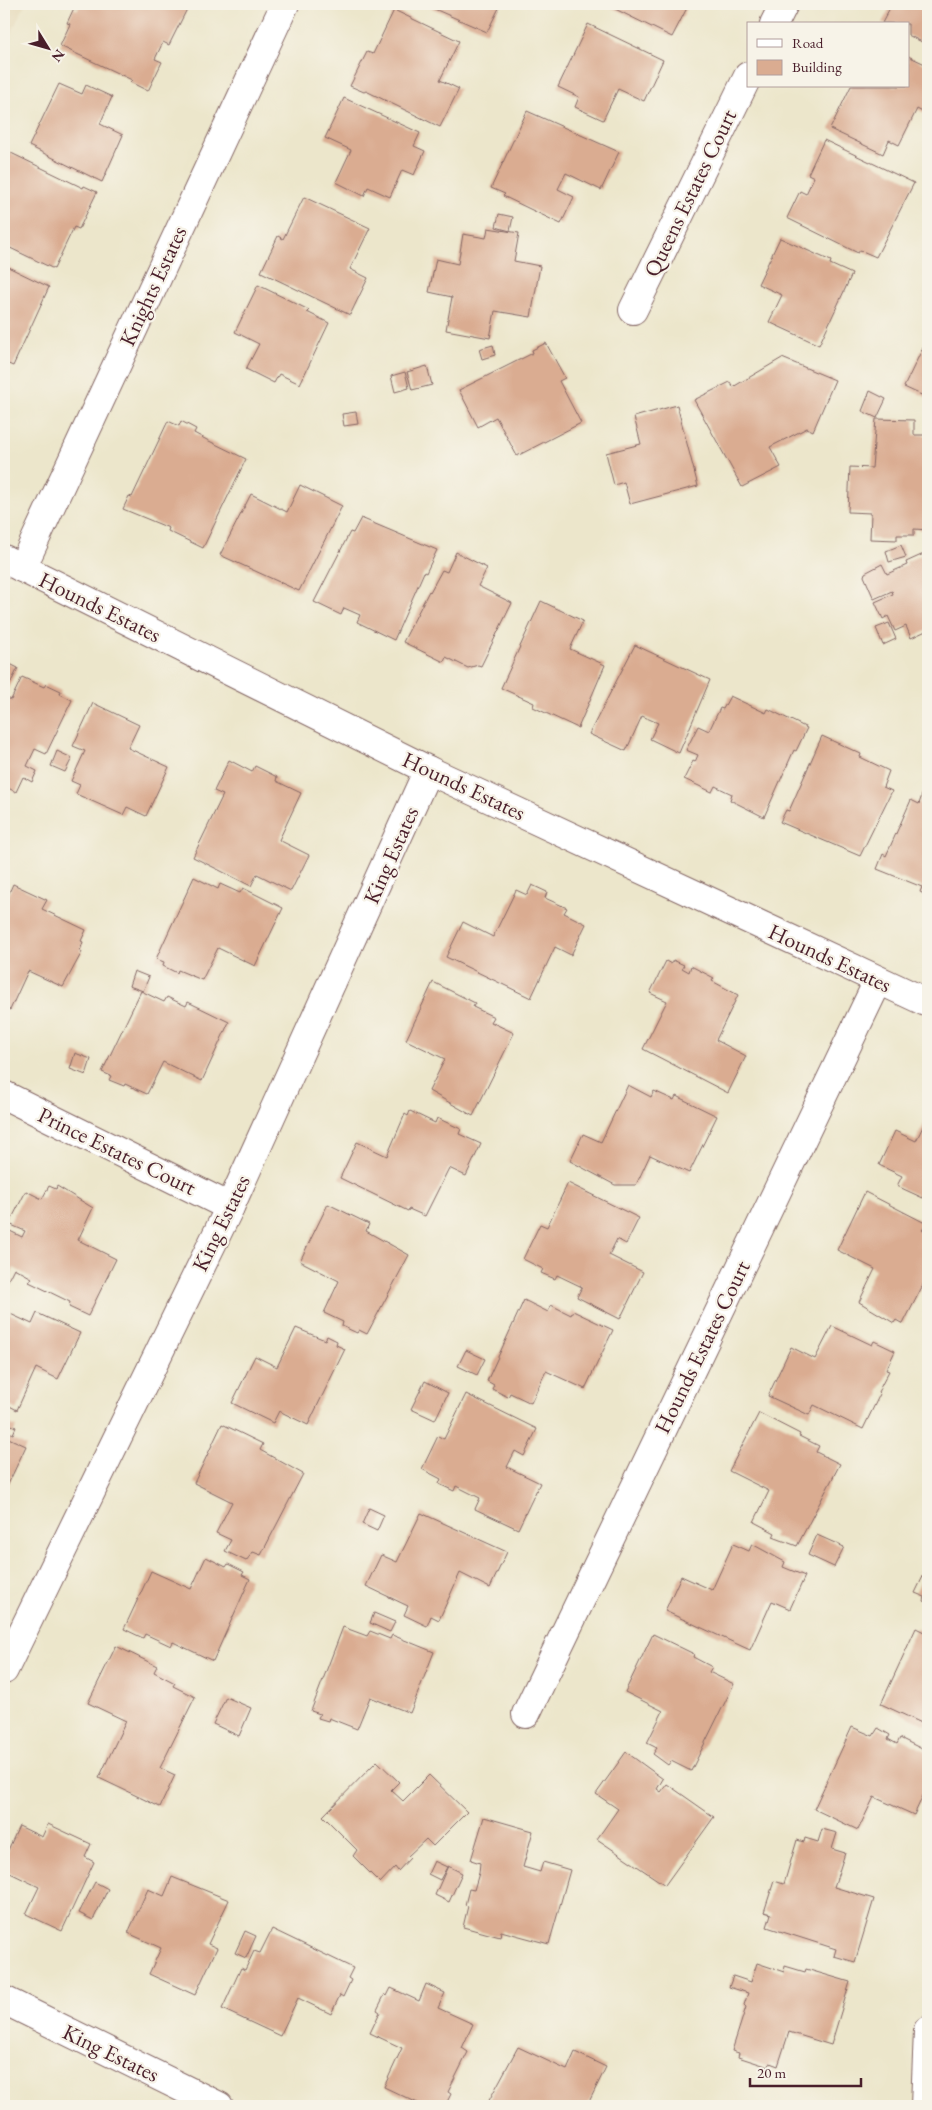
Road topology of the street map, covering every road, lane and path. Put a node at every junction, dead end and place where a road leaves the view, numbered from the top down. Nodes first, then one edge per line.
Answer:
1 (285, 4) edge
2 (784, 4) edge
3 (775, 22) edge
4 (747, 78) edge
5 (633, 310) dead end
6 (13, 563) edge
7 (428, 770) junction
8 (878, 981) junction
9 (928, 1003) edge
10 (4, 1095) edge
11 (230, 1207) junction
12 (11, 1636) edge
13 (4, 1670) edge
14 (526, 1714) dead end
15 (4, 2000) edge
16 (928, 2030) edge
17 (219, 2106) edge
18 (925, 2106) edge

1 - 6 street, Knights Estates
2 - 3 street
4 - 5 street, Queens Estates Court
6 - 7 street, Hounds Estates
7 - 8 street, Hounds Estates
7 - 11 street, King Estates
8 - 9 street, Hounds Estates
8 - 14 street, Hounds Estates Court
10 - 11 street, Prince Estates Court
11 - 12 street, King Estates
12 - 13 street, King Estates
15 - 17 street, King Estates
16 - 18 street

